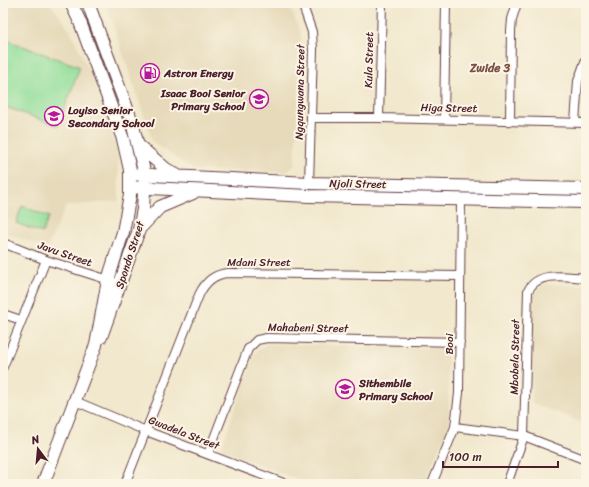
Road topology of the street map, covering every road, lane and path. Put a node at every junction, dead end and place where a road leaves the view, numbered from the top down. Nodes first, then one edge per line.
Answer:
1 (71, 3) edge
2 (88, 3) edge
3 (302, 3) edge
4 (382, 3) edge
5 (446, 3) edge
6 (517, 3) edge
7 (586, 59) edge
8 (312, 118) junction
9 (379, 118) junction
10 (444, 119) junction
11 (510, 121) junction
12 (575, 122) junction
13 (586, 123) edge
14 (139, 146) junction
15 (130, 174) junction
16 (145, 175) junction
17 (179, 177) junction
18 (309, 183) junction
19 (130, 187) junction
20 (146, 188) junction
21 (586, 189) edge
22 (198, 191) junction
23 (461, 199) junction
24 (586, 202) edge
25 (139, 230) junction
26 (3, 243) edge
27 (46, 260) junction
28 (460, 276) junction
29 (586, 278) edge
30 (108, 280) junction
31 (120, 285) junction
32 (3, 314) edge
33 (21, 320) junction
34 (460, 342) junction
35 (96, 345) junction
36 (3, 367) edge
37 (75, 401) junction
38 (455, 427) junction
39 (146, 431) junction
40 (524, 436) junction
41 (208, 454) junction
42 (586, 460) edge
43 (43, 484) edge
44 (126, 484) edge
45 (286, 484) edge
46 (432, 484) edge
47 (507, 484) edge

1 - 15 main road, Spondo Street
2 - 14 main road, Spondo Street
3 - 8 street, Ngqungwana Street
4 - 9 street, Kula Street
5 - 10 street
6 - 11 street
7 - 12 street
8 - 9 street, Higa Street
8 - 18 street, Ngqungwana Street
9 - 10 street, Higa Street
10 - 11 street, Higa Street
11 - 12 street, Higa Street
12 - 13 street, Higa Street
14 - 16 main road, Spondo Street
14 - 17 main road
15 - 16 main road, Njoli Street
15 - 19 main road, Spondo Street
16 - 17 main road, Njoli Street
16 - 20 main road, Spondo Street
17 - 18 main road, Njoli Street
18 - 21 main road, Njoli Street
19 - 20 main road, Njoli Street
19 - 30 main road, Spondo Street
20 - 22 main road, Njoli Street
20 - 25 main road, Spondo Street
22 - 23 main road, Njoli Street
22 - 25 main road
23 - 24 main road, Njoli Street
23 - 28 street, Booi
25 - 31 main road, Spondo Street
26 - 27 street, Javu Street
27 - 30 street, Javu Street
27 - 33 street
28 - 34 street, Booi
28 - 39 street, Mdani Street
29 - 40 street, Mbobela Street
30 - 31 street, Javu Street
30 - 35 main road, Spondo Street
31 - 35 main road, Spondo Street
32 - 33 street
33 - 36 street
34 - 38 street, Booi
34 - 41 street, Mahabeni Street
35 - 37 main road, Spondo Street
37 - 39 street, Gwadela Street
37 - 43 main road, Spondo Street
38 - 40 street
38 - 46 street, Booi
39 - 41 street, Gwadela Street
39 - 44 street, Mdani Street
40 - 42 street
40 - 47 street, Mbobela Street
41 - 45 street, Gwadela Street

